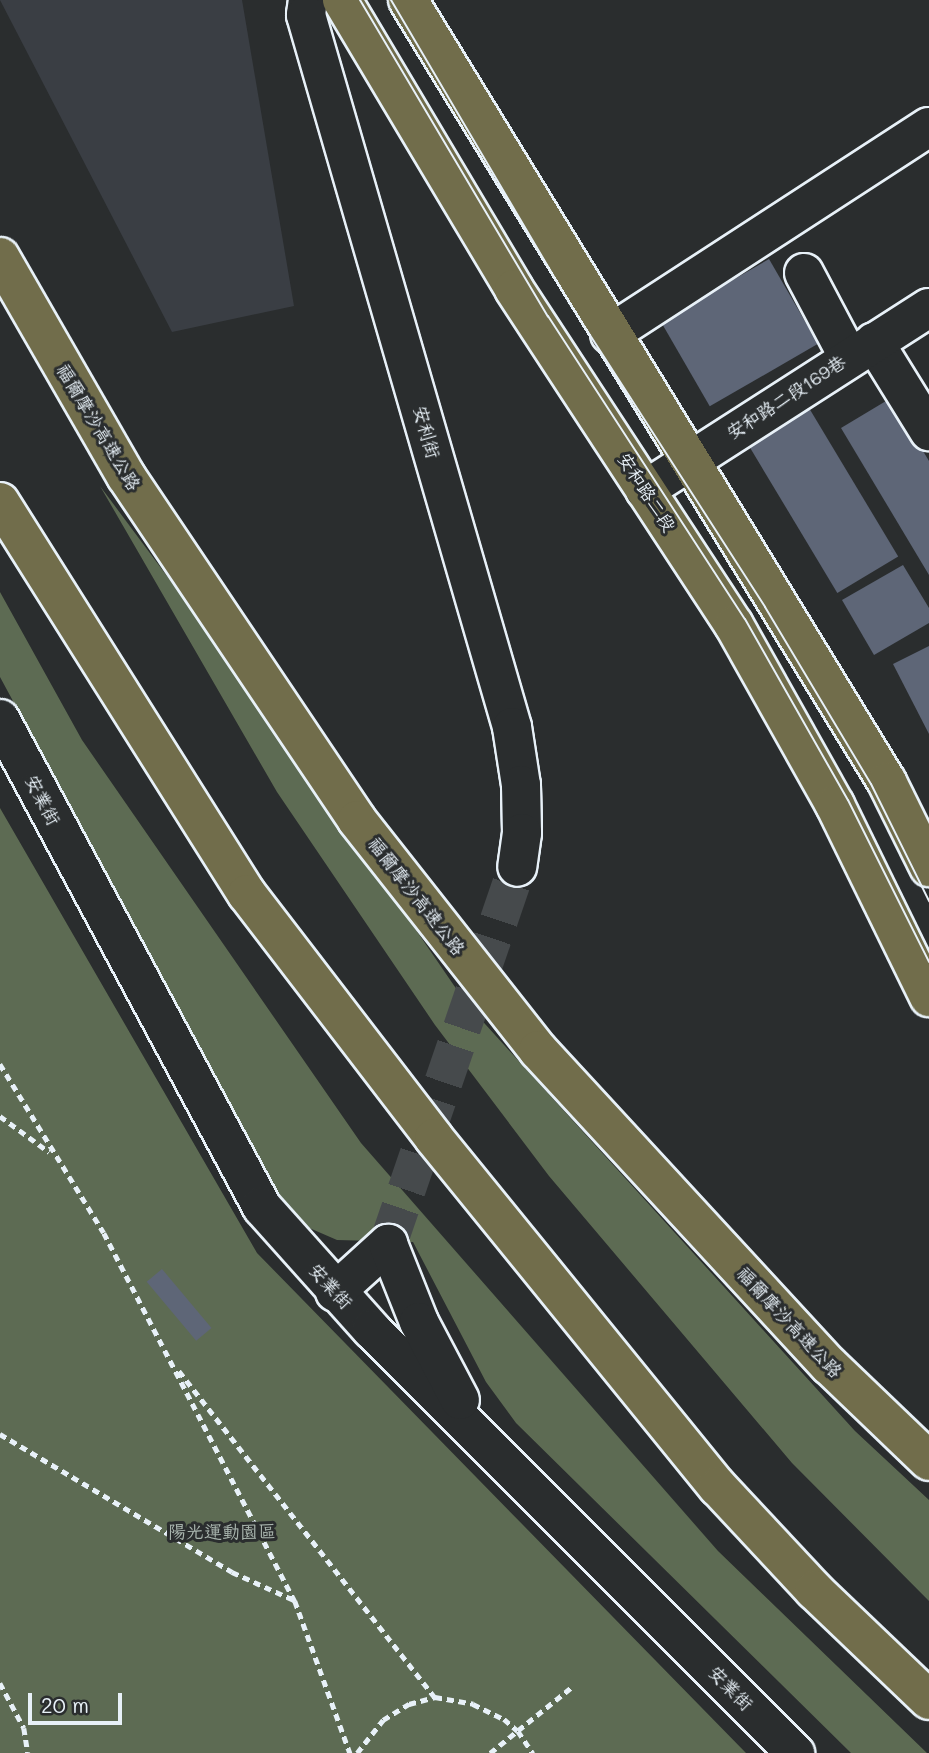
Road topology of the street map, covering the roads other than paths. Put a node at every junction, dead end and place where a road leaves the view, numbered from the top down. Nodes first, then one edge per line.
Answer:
1 (342, 0) edge
2 (408, 0) edge
3 (299, 5) edge
4 (929, 127) edge
5 (0, 257) edge
6 (804, 273) dead end
7 (929, 308) edge
8 (610, 334) junction
9 (861, 349) junction
10 (929, 431) edge
11 (688, 461) junction
12 (645, 489) junction
13 (0, 502) edge
14 (0, 719) edge
15 (517, 867) tunnel mouth
16 (929, 867) edge
17 (928, 992) edge
18 (335, 1292) junction
19 (479, 1435) junction
20 (929, 1461) edge
21 (929, 1700) edge
22 (795, 1753) edge

1 - 12 main road, 安和路二段
2 - 8 main road
3 - 15 street, 安利街
4 - 8 street
5 - 20 main road, 福爾摩沙高速公路
6 - 9 street
7 - 9 street, 安和路二段169巷
8 - 11 main road
9 - 10 street
9 - 11 street, 安和路二段169巷
11 - 12 street, 安和路二段169巷
11 - 16 main road
12 - 17 main road, 安和路二段
13 - 21 main road
14 - 18 street, 安業街
18 - 19 street, 安業街
18 - 19 street
19 - 22 street, 安業街

